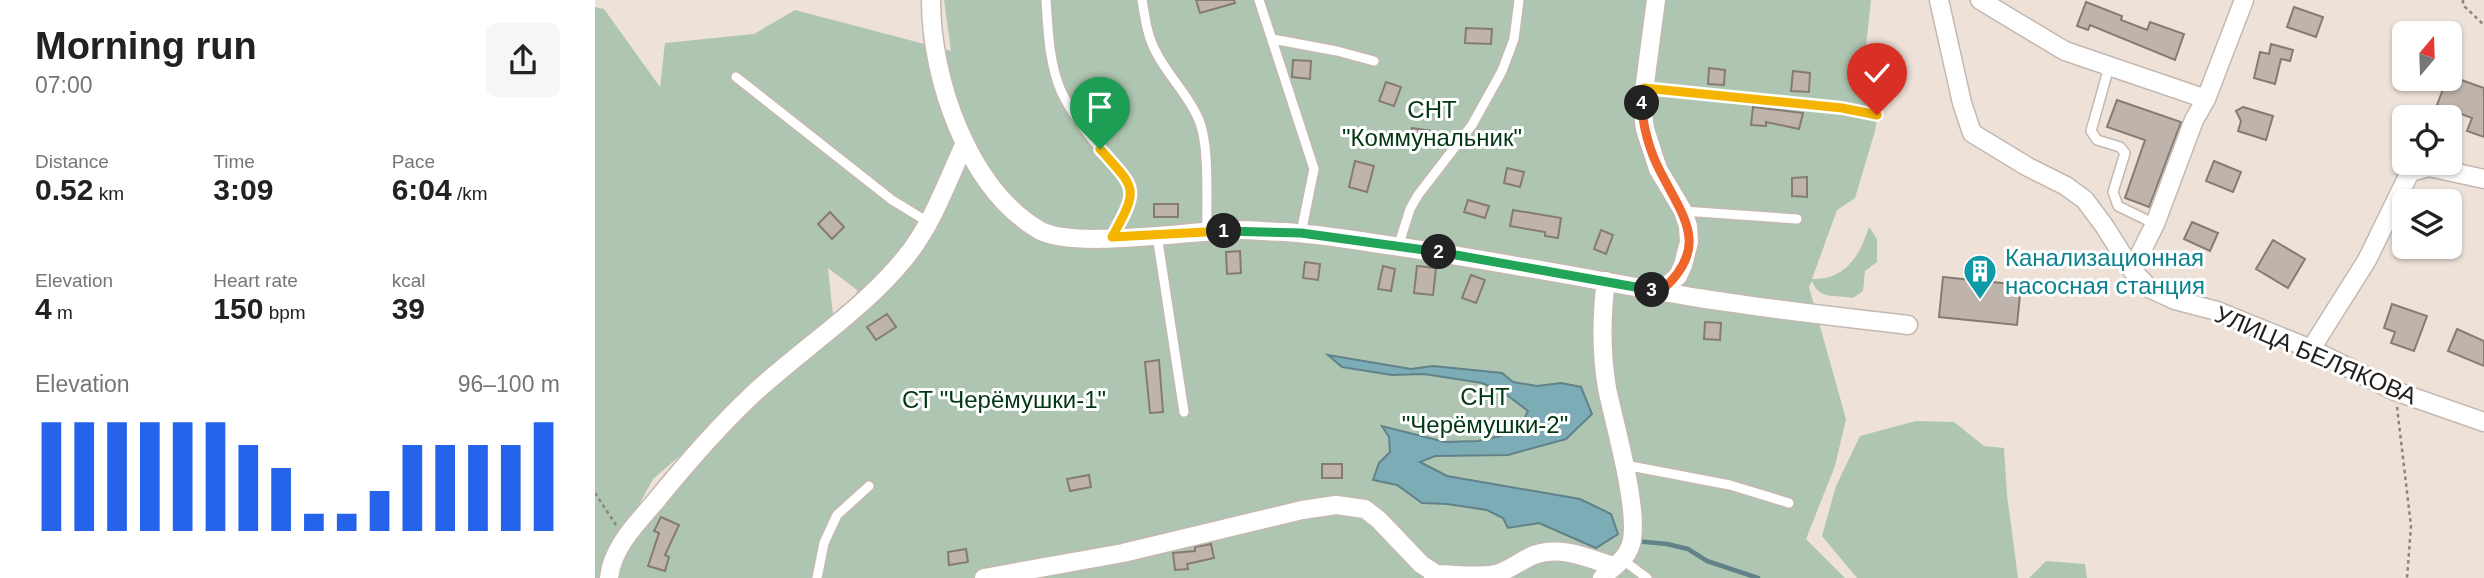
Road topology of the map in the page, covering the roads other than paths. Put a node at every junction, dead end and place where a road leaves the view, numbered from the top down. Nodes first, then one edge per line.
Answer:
1 (931, 0) edge
2 (1046, 0) edge
3 (1142, 0) edge
4 (1259, 0) edge
5 (1519, 0) edge
6 (1656, 0) edge
7 (1940, 0) edge
8 (1980, 0) edge
9 (2244, 0) edge
10 (1272, 39) junction
11 (1374, 61) dead end
12 (2109, 67) junction
13 (736, 77) dead end
14 (1644, 88) junction
15 (2206, 99) junction
16 (1877, 115) dead end
17 (964, 145) junction
18 (2484, 179) edge
19 (1683, 211) junction
20 (1797, 219) dead end
21 (928, 222) junction
22 (2155, 224) junction
23 (1207, 232) junction
24 (1301, 233) junction
25 (1157, 235) junction
26 (1112, 237) junction
27 (1398, 247) junction
28 (2132, 270) junction
29 (1606, 281) junction
30 (1661, 291) junction
31 (1908, 326) dead end
32 (2311, 349) junction
33 (1184, 412) dead end
34 (2484, 422) edge
35 (1623, 464) junction
36 (869, 486) dead end
37 (1789, 503) dead end
38 (1613, 568) edge
39 (1434, 576) edge
40 (609, 578) edge
41 (817, 578) edge
42 (984, 578) edge
43 (1647, 578) edge

1 - 17 street
2 - 26 lane
3 - 23 lane
4 - 10 lane
5 - 27 lane
6 - 14 street
7 - 28 street, УЛИЦА БЕЛЯКОВА
8 - 12 street
9 - 15 street
10 - 11 lane
10 - 24 lane
12 - 15 street
12 - 22 lane
13 - 21 lane
14 - 16 lane
14 - 19 street
15 - 22 street
17 - 21 street
17 - 26 street
18 - 32 street
19 - 20 lane
19 - 30 street
21 - 40 street
22 - 28 street
23 - 24 street
23 - 25 street
24 - 27 street
25 - 26 street
25 - 33 lane
27 - 29 street
28 - 32 street, УЛИЦА БЕЛЯКОВА
29 - 30 street
29 - 35 street
30 - 31 street
32 - 34 street, УЛИЦА БЕЛЯКОВА
35 - 37 lane
35 - 38 street
36 - 41 lane
38 - 39 street
38 - 43 lane
39 - 42 street

